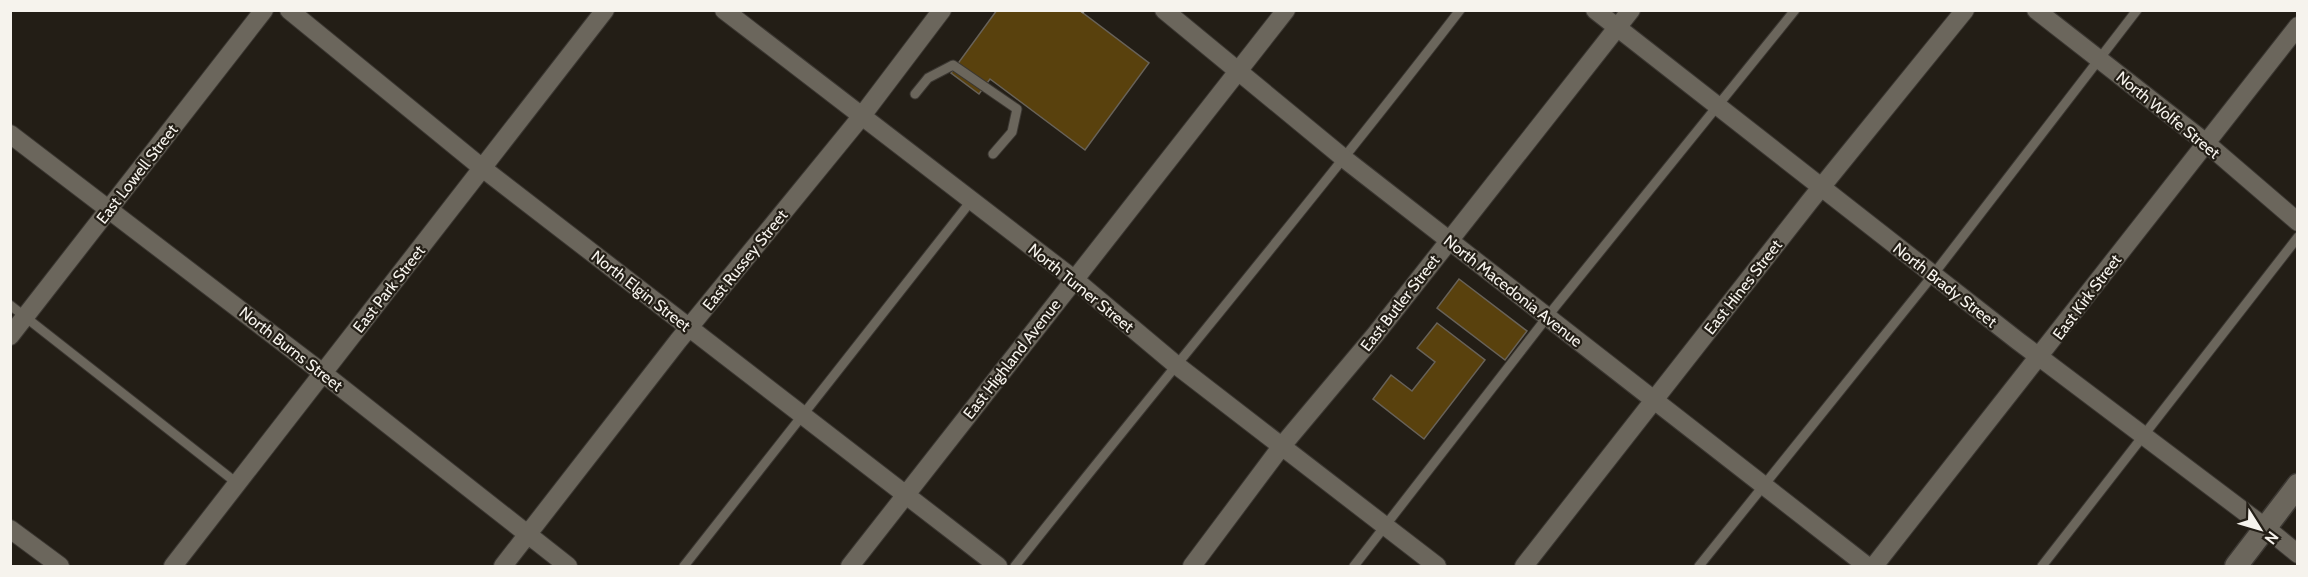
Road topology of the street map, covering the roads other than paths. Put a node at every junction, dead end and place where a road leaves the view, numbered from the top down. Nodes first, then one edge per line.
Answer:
1 (264, 10) edge
2 (289, 10) edge
3 (605, 10) edge
4 (724, 10) edge
5 (1164, 10) edge
6 (1286, 10) edge
7 (1460, 10) edge
8 (1595, 10) edge
9 (1631, 10) edge
10 (1795, 10) edge
11 (1965, 10) edge
12 (2036, 10) edge
13 (2137, 10) edge
14 (941, 11) edge
15 (2298, 26) edge
16 (1617, 28) junction
17 (2099, 59) junction
18 (1239, 71) junction
19 (915, 94) dead end
20 (1717, 107) junction
21 (861, 117) junction
22 (10, 134) edge
23 (2205, 142) junction
24 (993, 154) dead end
25 (1346, 159) junction
26 (481, 167) junction
27 (1822, 189) junction
28 (970, 201) junction
29 (110, 209) junction
30 (2298, 222) edge
31 (2298, 237) edge
32 (1449, 240) junction
33 (1933, 275) junction
34 (1075, 280) junction
35 (10, 305) edge
36 (26, 317) junction
37 (1547, 318) junction
38 (690, 329) junction
39 (10, 336) edge
40 (2040, 357) junction
41 (1175, 364) junction
42 (324, 374) junction
43 (1653, 401) junction
44 (802, 414) junction
45 (2145, 437) junction
46 (1281, 447) junction
47 (238, 484) junction
48 (2298, 485) edge
49 (1763, 486) junction
50 (905, 495) junction
51 (1386, 527) junction
52 (2266, 528) junction
53 (10, 530) edge
54 (528, 536) junction
55 (2298, 554) edge
56 (60, 567) edge
57 (173, 567) edge
58 (503, 567) edge
59 (568, 567) edge
60 (684, 567) edge
61 (850, 567) edge
62 (998, 567) edge
63 (1015, 567) edge
64 (1192, 567) edge
65 (1354, 567) edge
66 (1437, 567) edge
67 (1524, 567) edge
68 (1699, 567) edge
69 (1867, 567) edge
70 (1874, 567) edge
71 (2042, 567) edge
72 (2236, 567) edge

1 - 29 street, East Lowell Street
2 - 26 street, North Elgin Street
3 - 26 street, East Park Street
4 - 21 street, North Turner Street
5 - 18 street, North Macedonia Avenue
6 - 18 street, East Highland Avenue
7 - 25 lane
8 - 16 street, North Brady Street
9 - 16 street, East Butler Street
10 - 20 lane
11 - 27 street, East Hines Street
12 - 17 street, North Wolfe Street
13 - 17 lane
14 - 21 street, East Russey Street
15 - 23 street, East Kirk Street
16 - 20 street, North Brady Street
16 - 32 street, East Butler Street
17 - 23 street, North Wolfe Street
17 - 33 lane
18 - 25 street, North Macedonia Avenue
18 - 34 street, East Highland Avenue
19 - 24 lane
20 - 27 street, North Brady Street
20 - 37 lane
21 - 28 street, North Turner Street
21 - 38 street, East Russey Street
22 - 29 street, North Burns Street
23 - 30 street, North Wolfe Street
23 - 40 street, East Kirk Street
25 - 32 street, North Macedonia Avenue
25 - 41 lane
26 - 38 street, North Elgin Street
26 - 42 street, East Park Street
27 - 33 street, North Brady Street
27 - 43 street, East Hines Street
28 - 34 street, North Turner Street
28 - 44 lane
29 - 36 street, East Lowell Street
29 - 42 street, North Burns Street
31 - 45 lane
32 - 37 street, North Macedonia Avenue
32 - 46 street, East Butler Street
33 - 40 street, North Brady Street
33 - 49 lane
34 - 41 street, North Turner Street
34 - 50 street, East Highland Avenue
35 - 36 lane
36 - 39 street, East Lowell Street
36 - 47 lane
37 - 43 street, North Macedonia Avenue
37 - 51 lane
38 - 44 street, North Elgin Street
38 - 54 street, East Russey Street
40 - 45 street, North Brady Street
40 - 70 street, East Kirk Street
41 - 46 street, North Turner Street
41 - 63 lane
42 - 47 street, East Park Street
42 - 54 street, North Burns Street
43 - 49 street, North Macedonia Avenue
43 - 67 street, East Hines Street
44 - 50 street, North Elgin Street
44 - 60 lane
45 - 52 street, North Brady Street
45 - 71 lane
46 - 51 street, North Turner Street
46 - 64 street, East Butler Street
47 - 57 street, East Park Street
48 - 52 street
49 - 68 lane
49 - 69 street, North Macedonia Avenue
50 - 61 street, East Highland Avenue
50 - 62 street, North Elgin Street
51 - 65 lane
51 - 66 street, North Turner Street
52 - 55 street, North Brady Street
52 - 72 street
53 - 56 street
54 - 58 street, East Russey Street
54 - 59 street, North Burns Street

